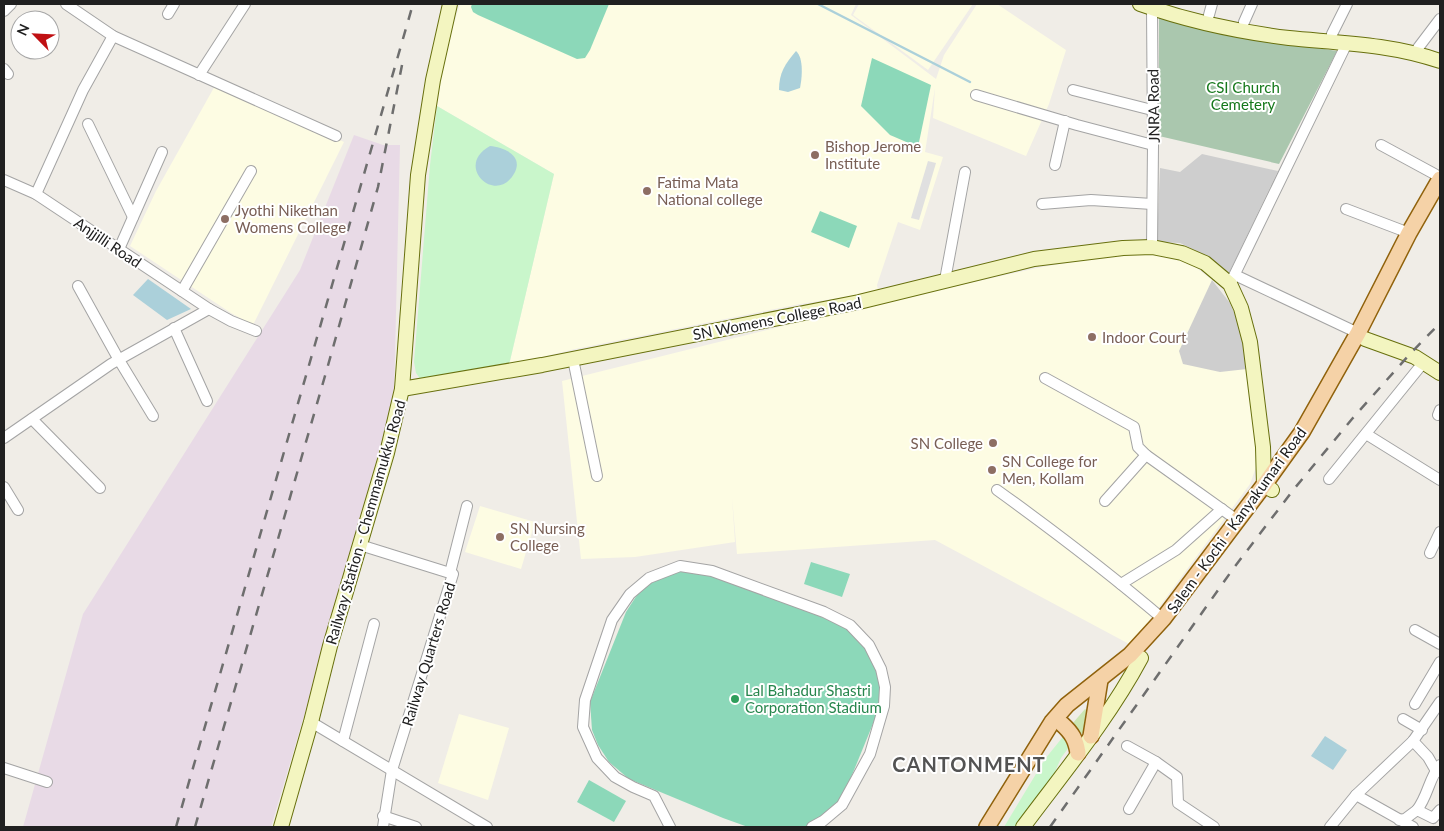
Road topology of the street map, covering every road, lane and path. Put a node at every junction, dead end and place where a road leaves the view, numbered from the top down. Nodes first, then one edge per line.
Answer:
1 (11, 4) edge
2 (66, 4) edge
3 (174, 4) edge
4 (245, 4) edge
5 (450, 4) edge
6 (1252, 4) edge
7 (1347, 4) edge
8 (1151, 5) edge
9 (1210, 9) edge
10 (4, 11) edge
11 (168, 14) dead end
12 (1440, 19) edge
13 (1244, 22) junction
14 (1332, 34) junction
15 (112, 36) junction
16 (1347, 43) junction
17 (1418, 48) junction
18 (1440, 59) edge
19 (199, 75) junction
20 (1073, 90) dead end
21 (976, 95) dead end
22 (1152, 110) junction
23 (1065, 121) junction
24 (88, 124) dead end
25 (336, 136) dead end
26 (1153, 145) junction
27 (1381, 146) dead end
28 (162, 152) dead end
29 (1056, 165) dead end
30 (252, 171) dead end
31 (965, 172) dead end
32 (1440, 178) edge
33 (4, 180) edge
34 (36, 194) junction
35 (1440, 199) edge
36 (1042, 204) dead end
37 (1152, 204) junction
38 (1346, 209) dead end
39 (133, 217) junction
40 (1409, 233) junction
41 (1152, 247) junction
42 (119, 249) junction
43 (945, 280) junction
44 (1233, 280) junction
45 (78, 286) dead end
46 (182, 291) junction
47 (209, 309) junction
48 (174, 328) junction
49 (256, 331) dead end
50 (1361, 336) junction
51 (573, 359) junction
52 (118, 360) junction
53 (1423, 363) junction
54 (1440, 373) edge
55 (1045, 378) dead end
56 (402, 389) junction
57 (207, 401) dead end
58 (153, 416) dead end
59 (32, 419) junction
60 (1366, 434) junction
61 (4, 438) edge
62 (1146, 455) junction
63 (597, 476) dead end
64 (1329, 479) dead end
65 (1440, 480) edge
66 (4, 487) edge
67 (100, 488) dead end
68 (1268, 488) junction
69 (997, 490) dead end
70 (1105, 501) dead end
71 (466, 506) dead end
72 (1222, 509) junction
73 (18, 510) dead end
74 (1237, 520) junction
75 (1440, 532) edge
76 (360, 545) junction
77 (1430, 553) dead end
78 (450, 574) junction
79 (1121, 584) junction
80 (1163, 619) junction
81 (374, 624) dead end
82 (1415, 630) dead end
83 (1440, 644) edge
84 (1141, 658) junction
85 (1440, 662) edge
86 (1099, 686) junction
87 (1440, 702) edge
88 (1415, 704) dead end
89 (1403, 718) dead end
90 (311, 722) junction
91 (1062, 724) junction
92 (1422, 730) junction
93 (1091, 736) junction
94 (343, 741) junction
95 (1413, 741) junction
96 (1127, 746) dead end
97 (1078, 753) junction
98 (1156, 762) junction
99 (4, 768) edge
100 (1439, 769) edge
101 (392, 770) junction
102 (47, 782) dead end
103 (1356, 795) junction
104 (1129, 809) dead end
105 (1418, 810) junction
106 (1440, 810) edge
107 (383, 816) junction
108 (1399, 820) junction
109 (1437, 820) edge
110 (280, 827) edge
111 (383, 827) edge
112 (416, 827) edge
113 (487, 827) edge
114 (670, 827) edge
115 (812, 827) edge
116 (987, 827) edge
117 (996, 827) edge
118 (1023, 827) edge
119 (1214, 827) edge
120 (1330, 827) edge
121 (1413, 827) edge

1 - 10 street
2 - 15 street
3 - 11 street
4 - 19 street
5 - 56 main road, Railway Station - Chemmamukku Road
6 - 13 street
7 - 14 street
8 - 9 main road
8 - 16 main road
8 - 22 street, JNRA Road
9 - 13 main road
12 - 17 street
13 - 14 main road
14 - 17 main road
15 - 19 street
15 - 34 street
16 - 18 main road
16 - 44 street
17 - 18 main road
19 - 25 street
20 - 22 street
21 - 23 street
22 - 26 street, JNRA Road
23 - 26 street
23 - 29 street
24 - 39 street
26 - 37 street, JNRA Road
27 - 32 street
28 - 39 street
30 - 46 street
31 - 43 street
32 - 40 main road, Salem - Kochi - Kanyakumari Road
33 - 34 street, Anjjilli Road
34 - 42 street, Anjjilli Road
35 - 50 main road
36 - 37 street
37 - 41 street, JNRA Road
38 - 40 street
39 - 42 street
40 - 50 main road, Salem - Kochi - Kanyakumari Road
41 - 43 main road, SN Womens College Road
41 - 44 main road, SN Womens College Road
42 - 46 street, Anjjilli Road
43 - 51 main road, SN Womens College Road
44 - 50 street
44 - 68 main road
45 - 52 street
46 - 47 street, Anjjilli Road
47 - 48 street
47 - 49 street, Anjjilli Road
48 - 52 street
48 - 57 street
50 - 53 main road
50 - 68 main road, Salem - Kochi - Kanyakumari Road
51 - 56 main road, SN Womens College Road
51 - 63 street
52 - 58 street
52 - 59 street
53 - 54 main road
53 - 60 street
55 - 62 street
56 - 76 main road, Railway Station - Chemmamukku Road
59 - 61 street
59 - 67 street
60 - 64 street
60 - 65 street
62 - 70 street
62 - 72 street
66 - 73 street
68 - 74 main road, Salem - Kochi - Kanyakumari Road
68 - 84 main road
69 - 79 street
71 - 78 street
72 - 74 street
72 - 79 street
74 - 80 main road, Salem - Kochi - Kanyakumari Road
75 - 77 street
76 - 78 street, Railway Quarters Road
76 - 90 main road, Railway Station - Chemmamukku Road
78 - 101 street, Railway Quarters Road
79 - 80 street
80 - 86 main road, Salem - Kochi - Kanyakumari Road
81 - 94 street
82 - 83 street
84 - 86 main road
84 - 93 main road
85 - 88 street
86 - 91 main road
86 - 93 main road
86 - 116 main road, Salem - Kochi - Kanyakumari Road
87 - 92 street
89 - 92 street
90 - 94 street
90 - 110 main road, Railway Station - Chemmamukku Road
91 - 97 main road
91 - 117 main road
92 - 95 street
93 - 97 main road
94 - 101 street
95 - 100 street
95 - 103 street
96 - 98 street
97 - 118 main road
98 - 104 street
98 - 119 street
99 - 102 street
100 - 105 street
101 - 107 street, Railway Quarters Road
101 - 113 street
103 - 108 street
103 - 120 street
105 - 108 street
105 - 109 street
106 - 109 street
107 - 111 street, Railway Quarters Road
107 - 112 street
108 - 121 street
114 - 115 street

